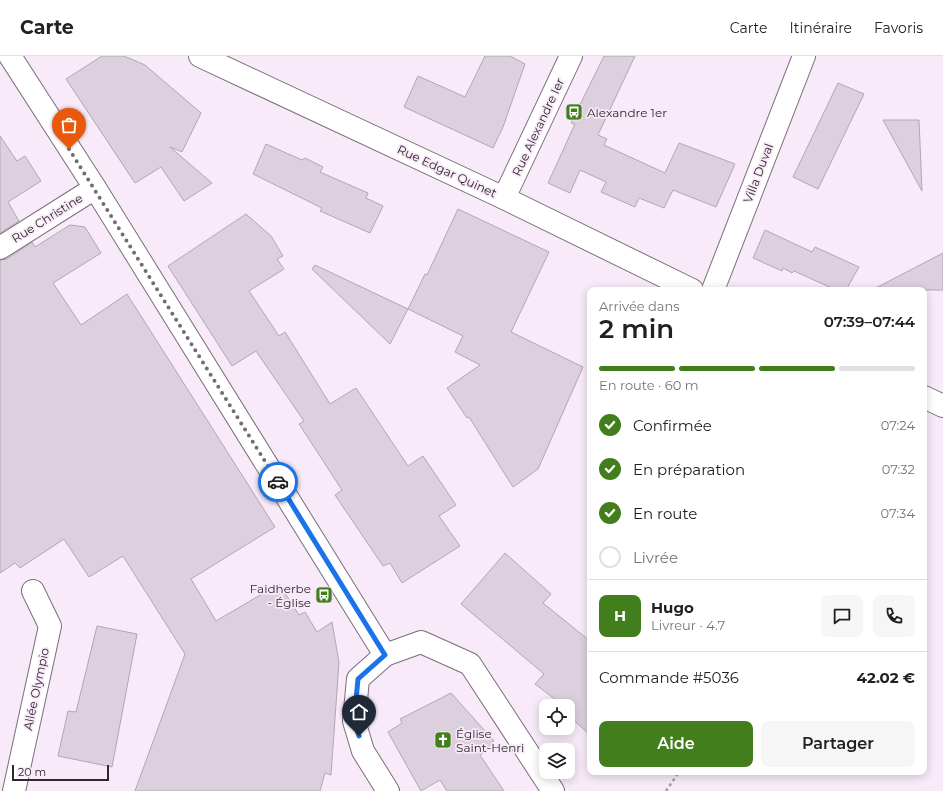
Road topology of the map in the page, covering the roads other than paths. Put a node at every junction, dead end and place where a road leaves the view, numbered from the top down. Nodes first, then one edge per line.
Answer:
1 (10, 56) edge
2 (200, 56) edge
3 (571, 56) edge
4 (804, 56) edge
5 (95, 188) junction
6 (504, 198) junction
7 (0, 248) edge
8 (686, 287) edge
9 (714, 287) edge
10 (927, 399) edge
11 (943, 406) edge
12 (33, 591) dead end
13 (385, 655) junction
14 (14, 791) edge
15 (388, 791) edge
16 (553, 791) edge

1 - 5 street
2 - 6 street, Rue Edgar Quinet
3 - 6 street, Rue Alexandre Ier
4 - 9 street, Villa Duval
5 - 7 street, Rue Christine
5 - 13 street
6 - 8 street, Rue Edgar Quinet
10 - 11 street
12 - 14 street, Allée Olympio
13 - 15 street
13 - 16 street

